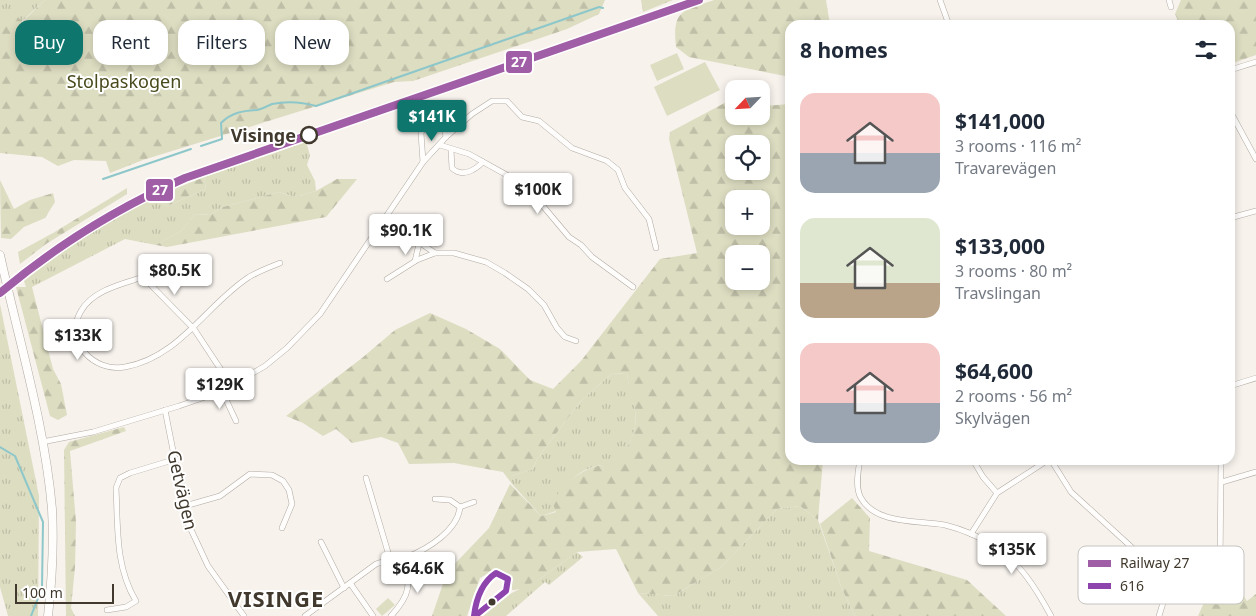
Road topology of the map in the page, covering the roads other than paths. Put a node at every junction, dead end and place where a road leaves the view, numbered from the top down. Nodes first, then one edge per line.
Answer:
1 (940, 0) edge
2 (1169, 0) edge
3 (1171, 7) dead end
4 (947, 20) edge
5 (1256, 62) edge
6 (1235, 68) edge
7 (1235, 120) edge
8 (446, 137) junction
9 (440, 145) junction
10 (451, 150) junction
11 (1256, 159) edge
12 (423, 162) junction
13 (484, 162) junction
14 (1256, 211) edge
15 (1235, 217) edge
16 (385, 219) junction
17 (419, 244) junction
18 (656, 248) dead end
19 (435, 253) junction
20 (0, 255) edge
21 (280, 262) dead end
22 (415, 262) junction
23 (387, 279) dead end
24 (633, 287) dead end
25 (194, 329) junction
26 (576, 341) dead end
27 (1256, 378) edge
28 (1235, 384) edge
29 (231, 385) junction
30 (222, 391) junction
31 (166, 410) junction
32 (236, 421) dead end
33 (42, 442) junction
34 (176, 459) junction
35 (859, 465) edge
36 (976, 465) edge
37 (1042, 465) edge
38 (1053, 465) edge
39 (1221, 465) edge
40 (1256, 472) edge
41 (366, 478) dead end
42 (1222, 482) junction
43 (997, 493) junction
44 (435, 499) dead end
45 (474, 502) dead end
46 (185, 506) junction
47 (460, 507) junction
48 (282, 528) dead end
49 (971, 534) junction
50 (321, 542) dead end
51 (1130, 546) edge
52 (1221, 546) edge
53 (405, 558) junction
54 (390, 559) junction
55 (350, 583) junction
56 (344, 588) junction
57 (1163, 604) edge
58 (107, 610) dead end
59 (48, 616) edge
60 (244, 616) edge
61 (305, 616) edge
62 (373, 616) edge
63 (391, 616) edge
64 (475, 616) edge
65 (1051, 616) edge
66 (1159, 616) edge

1 - 4 street
2 - 3 street
5 - 6 street
7 - 11 street
8 - 9 street
8 - 12 street
8 - 18 street
9 - 10 street
9 - 12 street
10 - 13 street
10 - 13 street
12 - 16 street
13 - 24 street
14 - 15 street
16 - 17 street
16 - 29 street
17 - 19 street
17 - 22 street
19 - 22 street
19 - 26 street
20 - 33 main road
21 - 25 street
22 - 23 street
25 - 25 street
25 - 29 street
27 - 28 street
29 - 30 street
30 - 31 street
30 - 32 street
31 - 33 street
31 - 34 street, Getvägen
33 - 59 main road
34 - 46 street, Getvägen
34 - 58 street
35 - 49 street
36 - 43 street
37 - 43 street
38 - 51 street
39 - 42 street
40 - 42 street
41 - 54 street
42 - 52 street
43 - 49 street
44 - 47 street
45 - 47 street
46 - 48 street
46 - 60 street, Getvägen
47 - 53 street
49 - 65 street
50 - 56 street
53 - 54 street
53 - 63 street
54 - 55 street
55 - 56 street
55 - 62 street
56 - 61 street
57 - 66 street
64 - 64 street

